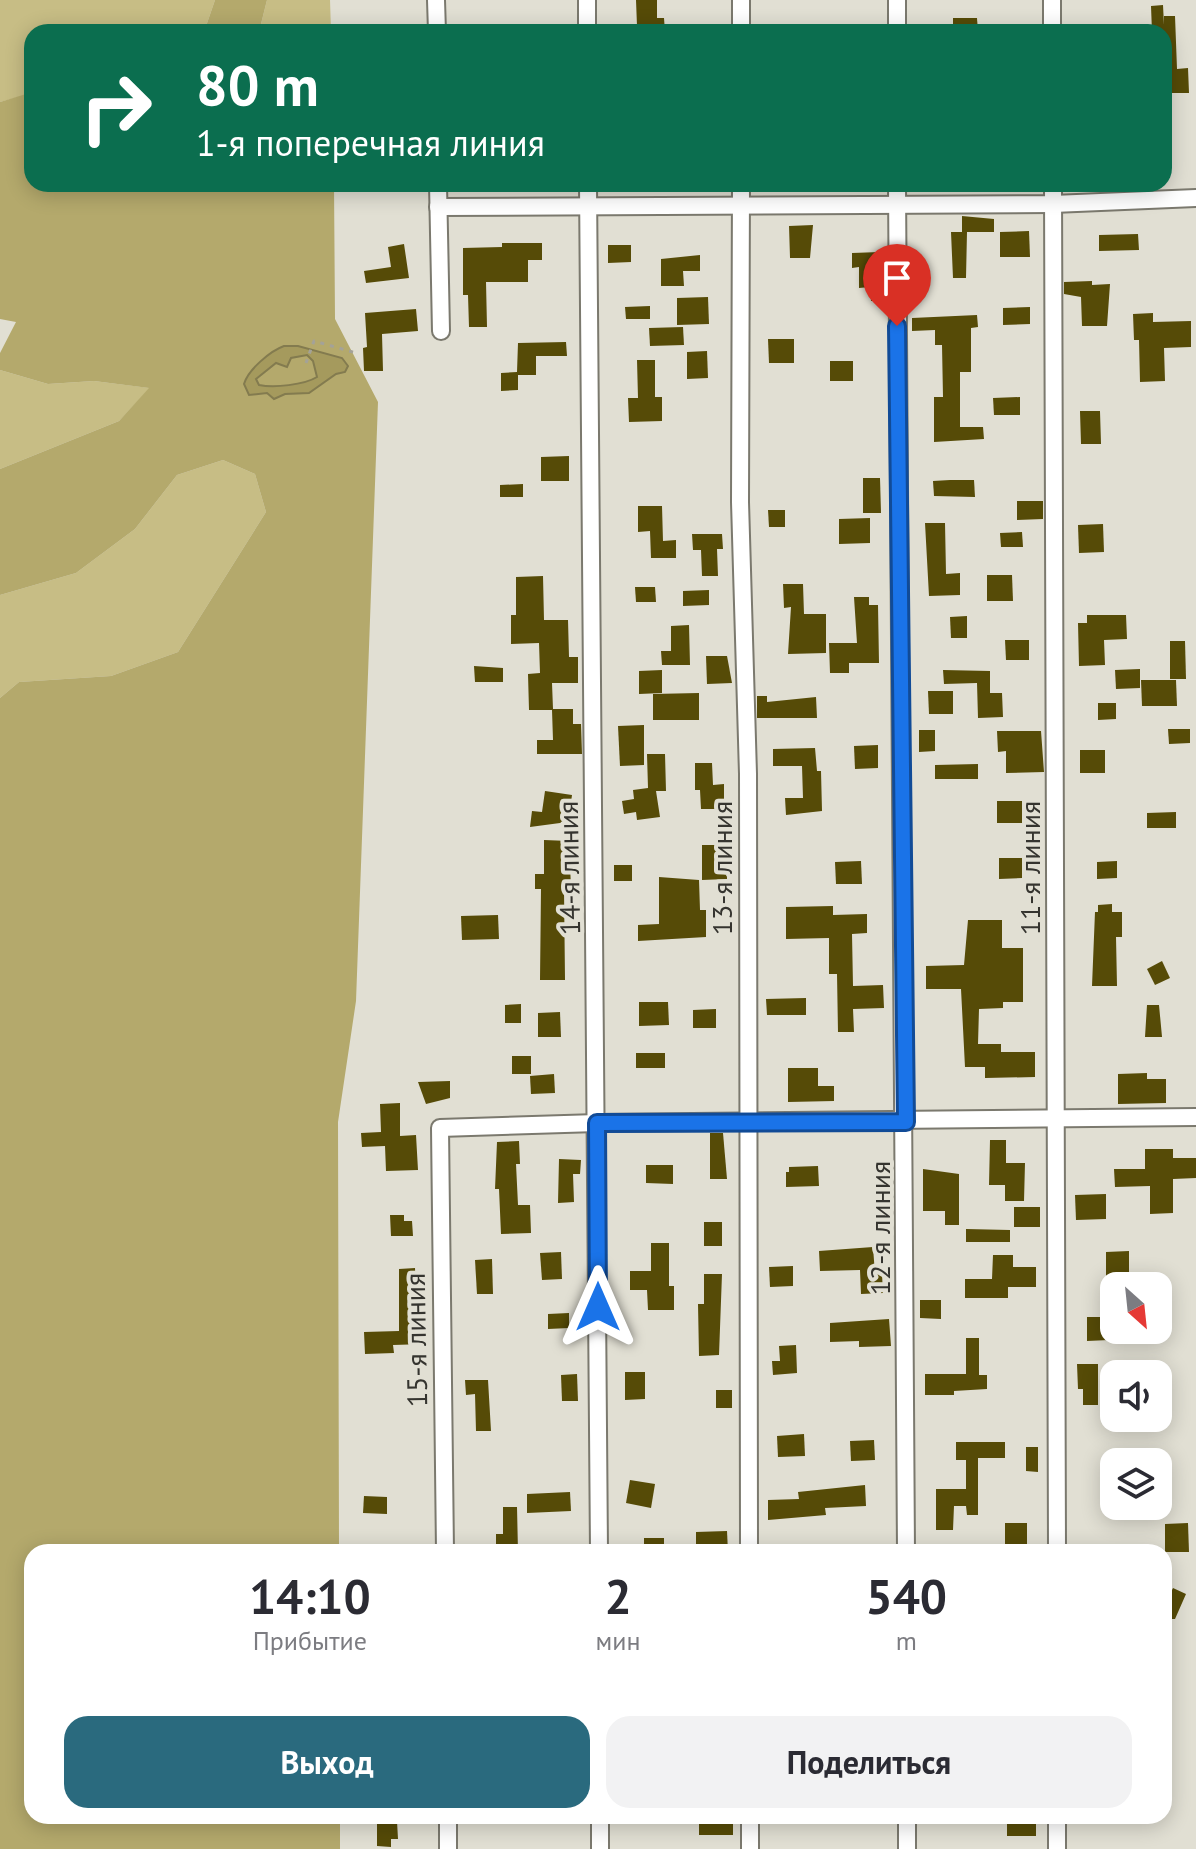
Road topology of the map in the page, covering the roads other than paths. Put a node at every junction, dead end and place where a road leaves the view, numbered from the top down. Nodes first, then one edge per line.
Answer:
1 (436, 0) edge
2 (587, 0) edge
3 (741, 0) edge
4 (897, 0) edge
5 (1052, 0) edge
6 (437, 24) edge
7 (587, 24) edge
8 (741, 24) edge
9 (897, 24) edge
10 (1052, 24) edge
11 (438, 192) edge
12 (588, 192) edge
13 (741, 192) edge
14 (897, 192) edge
15 (1053, 192) edge
16 (1196, 198) edge
17 (897, 204) junction
18 (1053, 204) junction
19 (588, 205) junction
20 (438, 207) junction
21 (741, 207) junction
22 (441, 331) dead end
23 (1196, 1117) edge
24 (749, 1121) junction
25 (1056, 1121) junction
26 (906, 1122) junction
27 (597, 1123) junction
28 (445, 1544) edge
29 (599, 1544) edge
30 (749, 1544) edge
31 (906, 1544) edge
32 (1057, 1544) edge
33 (448, 1824) edge
34 (600, 1824) edge
35 (750, 1824) edge
36 (907, 1824) edge
37 (1057, 1824) edge
38 (448, 1849) edge
39 (600, 1849) edge
40 (750, 1849) edge
41 (907, 1849) edge
42 (1057, 1849) edge

1 - 6 street
2 - 7 street
3 - 8 street
4 - 9 street
5 - 10 street
11 - 20 street
12 - 19 street, 14-я линия
13 - 21 street, 13-я линия
14 - 17 street, 12-я линия
15 - 18 street, 11-я линия
16 - 18 street
17 - 18 street
17 - 21 street
17 - 26 street, 12-я линия
18 - 25 street, 11-я линия
19 - 20 street
19 - 21 street
19 - 27 street, 14-я линия
20 - 22 street
21 - 24 street, 13-я линия
23 - 25 street
24 - 26 street
24 - 27 street
24 - 30 street, 13-я линия
25 - 26 street
25 - 32 street, 11-я линия
26 - 31 street, 12-я линия
27 - 28 street, 15-я линия
27 - 29 street, 14-я линия
33 - 38 street
34 - 39 street
35 - 40 street
36 - 41 street
37 - 42 street

